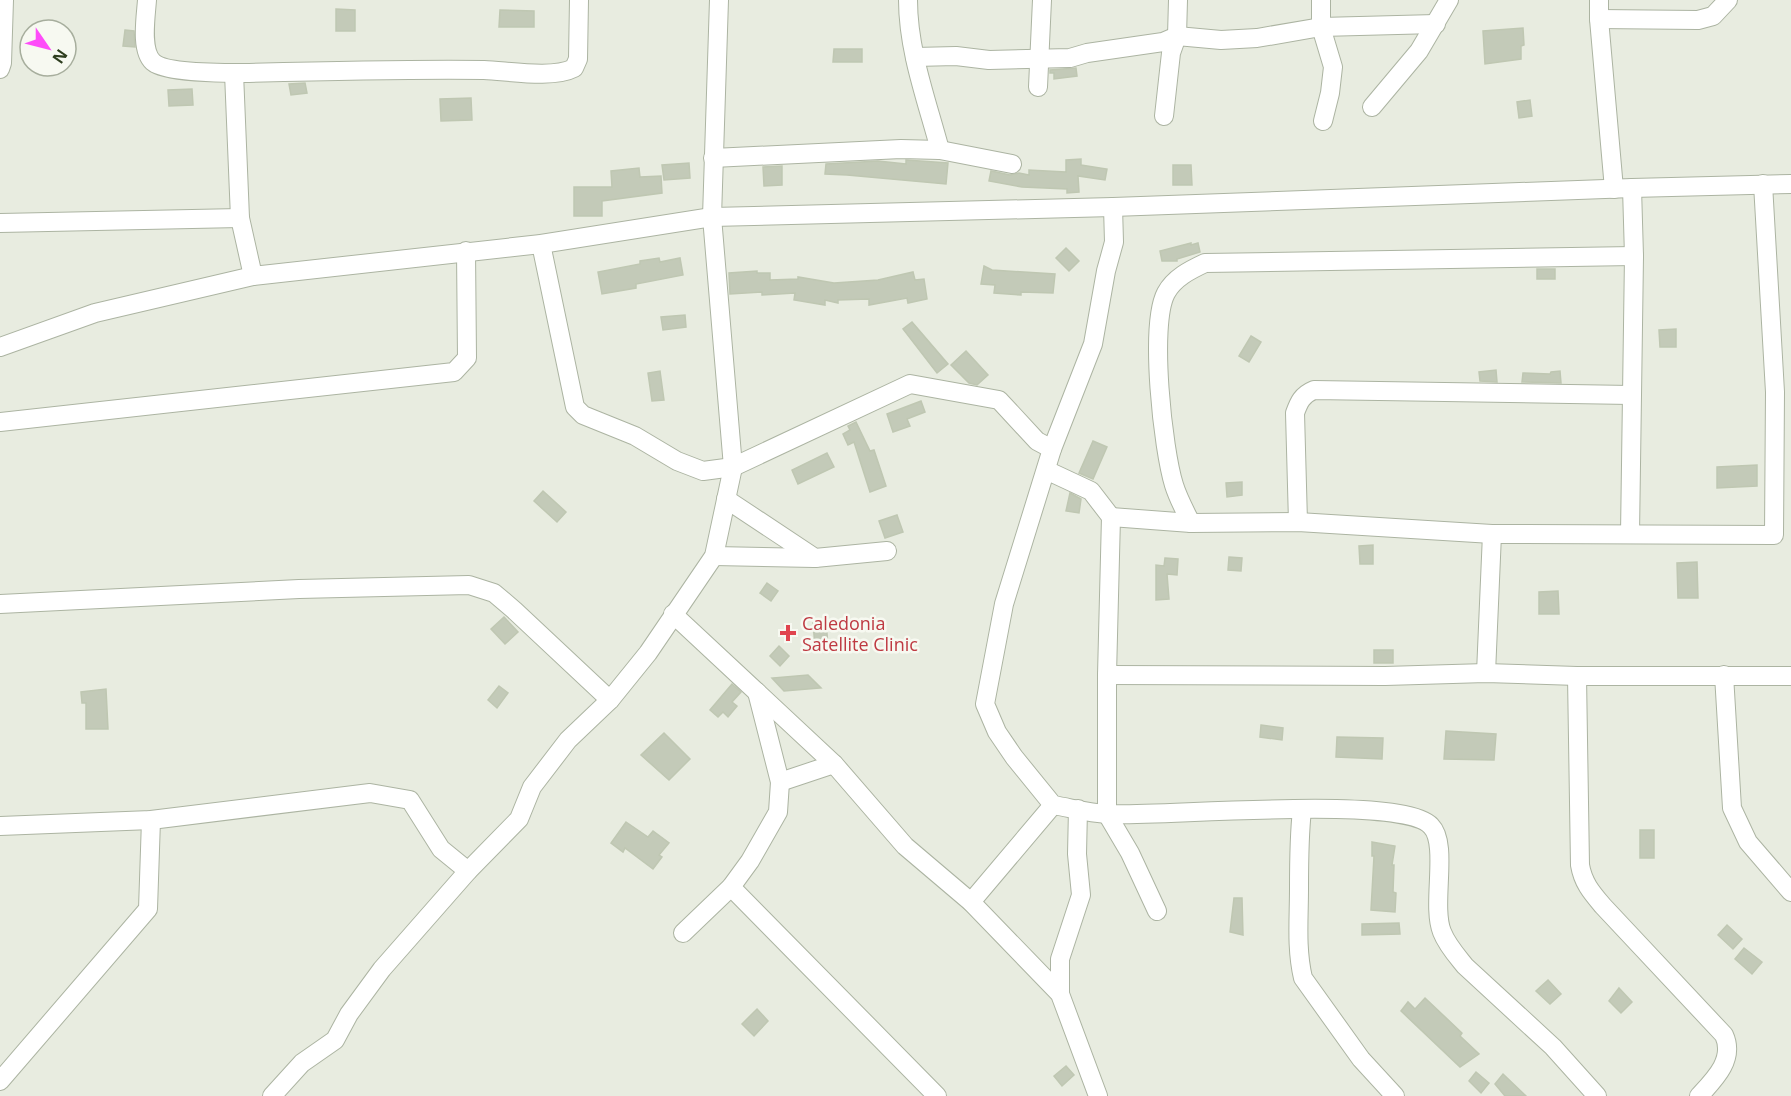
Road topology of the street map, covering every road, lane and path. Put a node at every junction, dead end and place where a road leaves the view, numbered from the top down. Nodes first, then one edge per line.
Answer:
1 (4, 0) edge
2 (147, 0) edge
3 (579, 0) edge
4 (719, 0) edge
5 (908, 0) edge
6 (1042, 0) edge
7 (1178, 0) edge
8 (1321, 0) edge
9 (1449, 0) edge
10 (1599, 0) edge
11 (1728, 0) edge
12 (1599, 19) junction
13 (1436, 24) junction
14 (1321, 27) junction
15 (1178, 36) junction
16 (915, 57) junction
17 (1039, 59) junction
18 (0, 69) edge
19 (234, 73) junction
20 (1038, 87) dead end
21 (1372, 107) dead end
22 (1164, 116) dead end
23 (1323, 121) dead end
24 (940, 150) junction
25 (713, 158) junction
26 (1012, 164) dead end
27 (1763, 184) junction
28 (1791, 184) edge
29 (1623, 188) junction
30 (1113, 207) junction
31 (711, 217) junction
32 (240, 218) junction
33 (0, 223) edge
34 (542, 244) junction
35 (466, 251) junction
36 (1634, 256) junction
37 (253, 276) junction
38 (0, 348) edge
39 (1783, 392) edge
40 (1631, 395) junction
41 (0, 422) edge
42 (1053, 449) junction
43 (733, 467) junction
44 (1046, 470) junction
45 (726, 499) junction
46 (1111, 516) junction
47 (1298, 522) junction
48 (1191, 523) junction
49 (1492, 534) junction
50 (1630, 534) junction
51 (1782, 535) edge
52 (887, 551) dead end
53 (714, 556) junction
54 (815, 558) junction
55 (0, 604) edge
56 (673, 614) junction
57 (1486, 673) junction
58 (1107, 675) junction
59 (1724, 675) junction
60 (1577, 676) junction
61 (1791, 676) edge
62 (757, 692) junction
63 (610, 700) junction
64 (834, 764) junction
65 (780, 783) junction
66 (1053, 805) junction
67 (1078, 809) junction
68 (1302, 810) junction
69 (1107, 814) junction
70 (151, 820) junction
71 (0, 826) edge
72 (468, 872) junction
73 (731, 887) junction
74 (1791, 892) edge
75 (971, 902) junction
76 (1157, 911) dead end
77 (683, 933) dead end
78 (1060, 994) junction
79 (0, 1081) edge
80 (272, 1096) edge
81 (938, 1096) edge
82 (1096, 1096) edge
83 (1395, 1096) edge
84 (1597, 1096) edge
85 (1700, 1096) edge

1 - 18 street
2 - 19 street
3 - 19 street
4 - 25 street
5 - 16 street
6 - 17 street
7 - 15 street
8 - 14 street
9 - 13 street
10 - 12 street
11 - 12 street
12 - 29 street
13 - 14 street
13 - 21 street
14 - 15 street
14 - 23 street
15 - 17 street
15 - 22 street
16 - 17 street
16 - 24 street
17 - 20 street
19 - 32 street
24 - 25 street
24 - 26 street
25 - 31 street
27 - 28 street
27 - 29 street
27 - 39 street
29 - 30 street
29 - 36 street
30 - 31 street
30 - 42 street
31 - 34 street
31 - 43 street
32 - 33 street
32 - 37 street
34 - 35 street
34 - 43 street
35 - 37 street
35 - 41 street
36 - 40 street
36 - 48 street
37 - 38 street
39 - 51 street
40 - 47 street
40 - 50 street
42 - 43 street
42 - 44 street
43 - 45 street
44 - 46 street
44 - 66 street
45 - 53 street
45 - 54 street
46 - 48 street
46 - 58 street
47 - 48 street
47 - 49 street
49 - 50 street
49 - 57 street
50 - 51 street
52 - 54 street
53 - 54 street
53 - 56 street
55 - 63 street
56 - 62 street
56 - 63 street
57 - 58 street
57 - 60 street
58 - 69 street
59 - 60 street
59 - 61 street
59 - 74 street
60 - 85 street
62 - 64 street
62 - 65 street
63 - 72 street
64 - 65 street
64 - 75 street
65 - 73 street
66 - 67 street
66 - 75 street
67 - 69 street
67 - 78 street
68 - 69 street
68 - 83 street
68 - 84 street
69 - 76 street
70 - 71 street
70 - 72 street
70 - 79 street
72 - 80 street
73 - 77 street
73 - 81 street
75 - 78 street
78 - 82 street

